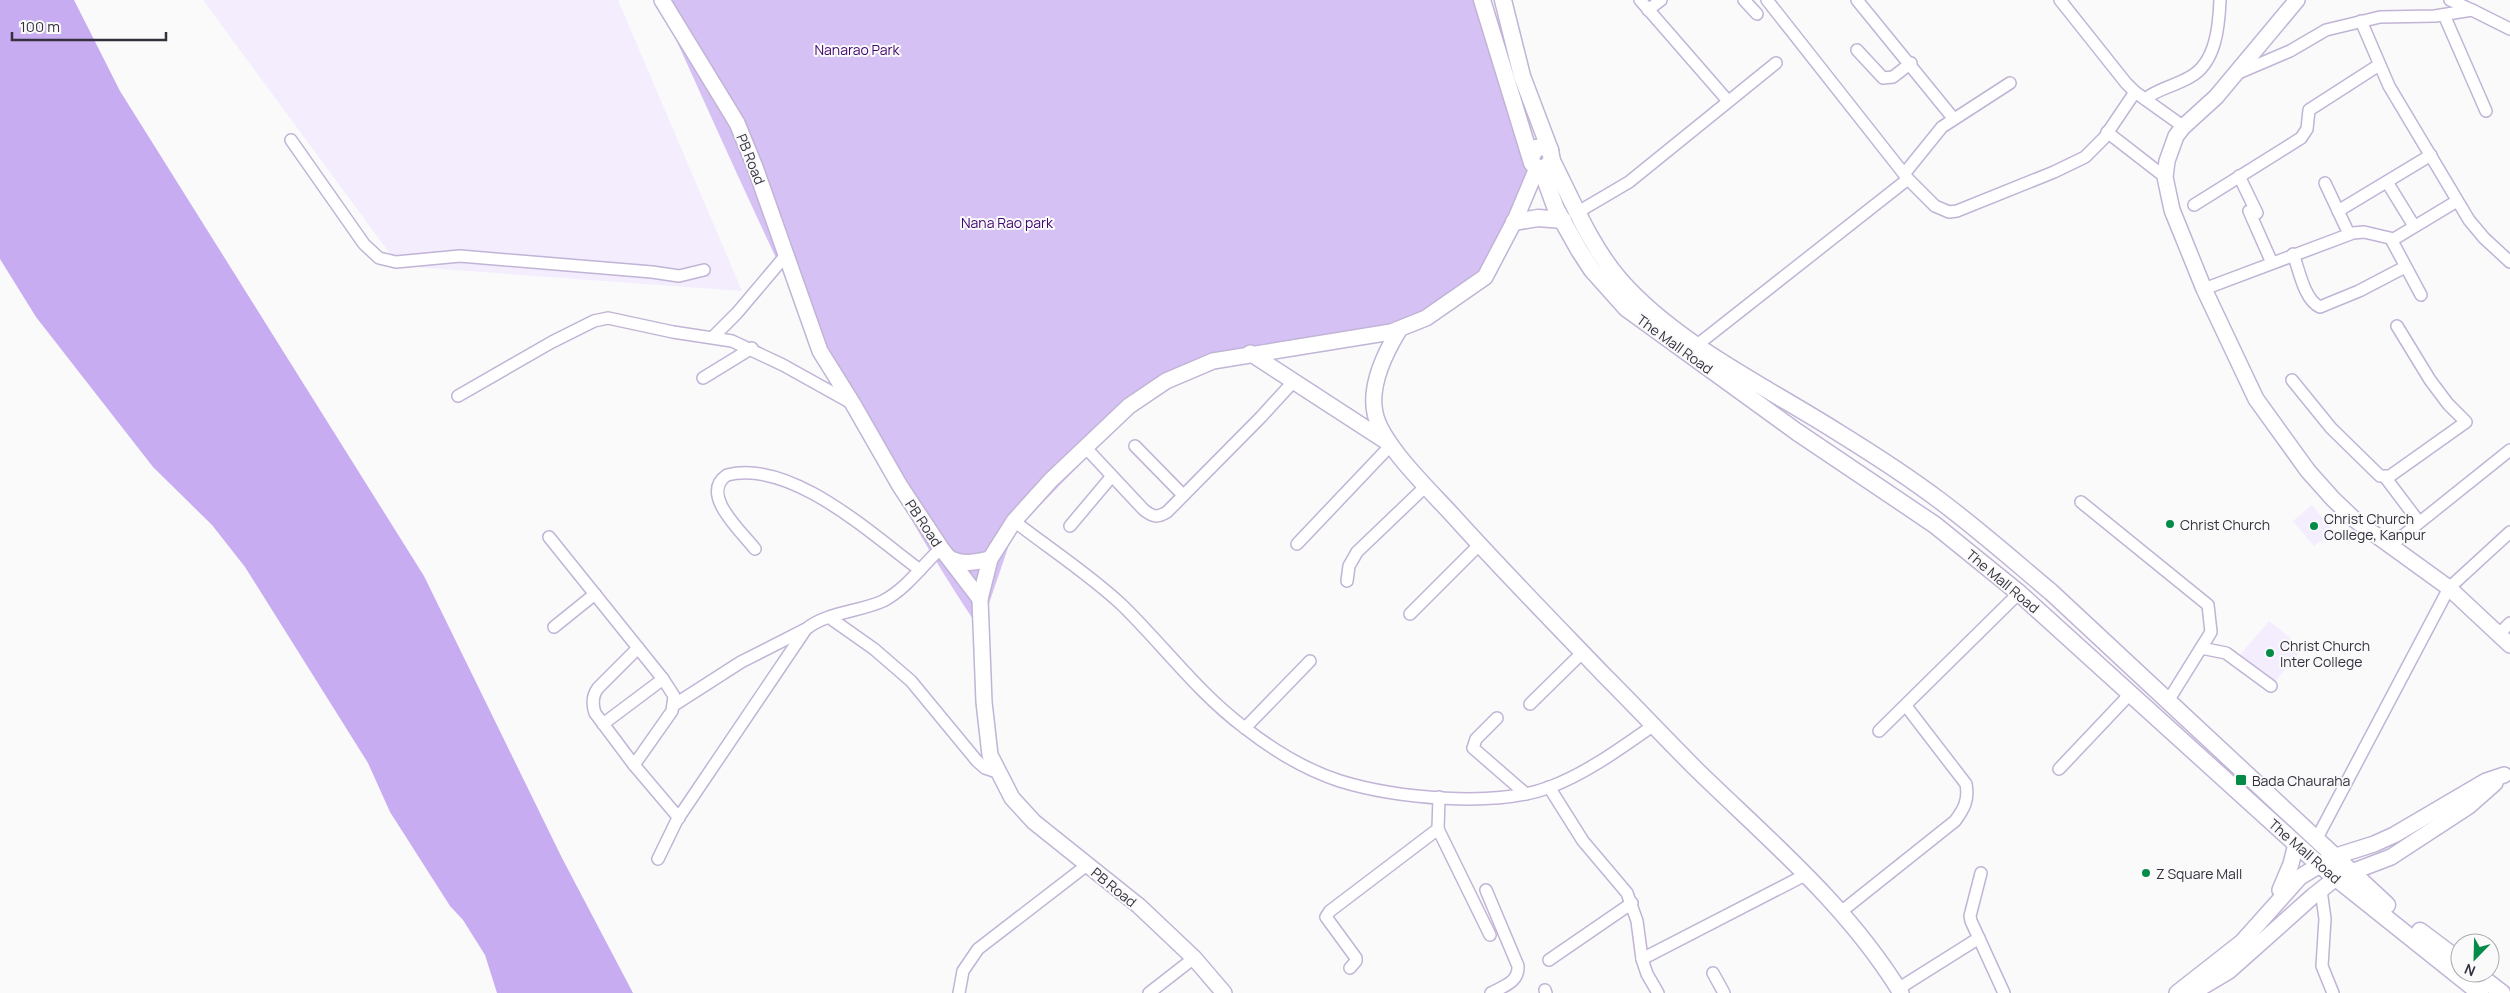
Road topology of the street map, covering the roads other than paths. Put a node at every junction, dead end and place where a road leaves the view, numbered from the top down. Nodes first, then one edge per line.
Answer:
1 (662, 0) edge
2 (1482, 0) edge
3 (1640, 0) edge
4 (1661, 0) edge
5 (1744, 0) edge
6 (1767, 0) edge
7 (1874, 0) edge
8 (2060, 0) edge
9 (2220, 0) edge
10 (2297, 0) edge
11 (2450, 0) edge
12 (1507, 2) edge
13 (1861, 4) edge
14 (1648, 10) junction
15 (2472, 10) junction
16 (1756, 14) dead end
17 (2444, 15) junction
18 (2361, 21) junction
19 (2510, 29) edge
20 (1857, 50) dead end
21 (1776, 63) dead end
22 (1910, 63) junction
23 (2379, 65) junction
24 (2235, 74) junction
25 (2010, 82) dead end
26 (2140, 96) junction
27 (1728, 100) junction
28 (2486, 111) dead end
29 (1953, 118) junction
30 (2184, 126) junction
31 (2108, 132) junction
32 (291, 140) dead end
33 (2431, 155) junction
34 (1542, 161) junction
35 (1906, 176) junction
36 (2239, 176) junction
37 (2165, 177) junction
38 (2387, 182) junction
39 (2325, 183) dead end
40 (2457, 200) junction
41 (2194, 205) dead end
42 (2338, 211) junction
43 (1578, 212) junction
44 (1563, 220) junction
45 (1514, 222) junction
46 (2414, 226) junction
47 (2349, 234) junction
48 (2391, 239) junction
49 (2293, 254) junction
50 (786, 255) junction
51 (2510, 262) edge
52 (2272, 263) junction
53 (2405, 267) junction
54 (704, 270) dead end
55 (2204, 290) junction
56 (2421, 294) dead end
57 (2397, 326) dead end
58 (1399, 330) junction
59 (714, 337) junction
60 (752, 348) junction
61 (1692, 349) junction
62 (1250, 353) junction
63 (702, 378) dead end
64 (2292, 380) dead end
65 (1293, 382) junction
66 (458, 396) dead end
67 (853, 404) junction
68 (1391, 445) junction
69 (1135, 446) dead end
70 (1085, 447) junction
71 (2510, 450) edge
72 (1112, 476) junction
73 (2385, 477) junction
74 (1426, 486) junction
75 (1183, 495) junction
76 (2081, 502) dead end
77 (1949, 508) junction
78 (1014, 522) junction
79 (2419, 522) junction
80 (1935, 525) junction
81 (1070, 526) dead end
82 (2510, 532) edge
83 (549, 537) dead end
84 (1297, 544) dead end
85 (1479, 544) junction
86 (2390, 546) junction
87 (755, 548) dead end
88 (944, 553) junction
89 (990, 559) junction
90 (920, 570) junction
91 (1346, 581) dead end
92 (2449, 588) junction
93 (2018, 593) junction
94 (594, 594) junction
95 (980, 599) junction
96 (1410, 614) dead end
97 (830, 618) junction
98 (2510, 623) edge
99 (554, 628) dead end
100 (806, 630) junction
101 (2499, 634) junction
102 (2510, 645) edge
103 (638, 648) junction
104 (2201, 648) junction
105 (1583, 652) junction
106 (1310, 661) dead end
107 (663, 679) junction
108 (2271, 686) dead end
109 (2130, 694) junction
110 (2168, 701) junction
111 (1530, 704) dead end
112 (674, 705) junction
113 (1906, 706) junction
114 (1497, 718) dead end
115 (603, 724) junction
116 (1654, 725) junction
117 (1244, 728) junction
118 (1879, 730) dead end
119 (634, 766) junction
120 (2059, 769) dead end
121 (997, 772) junction
122 (2507, 774) edge
123 (1550, 787) junction
124 (1526, 794) junction
125 (1439, 796) junction
126 (679, 818) junction
127 (1438, 829) junction
128 (2316, 840) junction
129 (2296, 844) junction
130 (658, 859) dead end
131 (2326, 861) junction
132 (1087, 865) junction
133 (1981, 873) dead end
134 (1807, 874) junction
135 (2344, 876) junction
136 (1486, 890) dead end
137 (2321, 890) junction
138 (1632, 903) junction
139 (2275, 903) junction
140 (1842, 912) junction
141 (1490, 935) dead end
142 (1979, 938) junction
143 (2450, 954) edge
144 (1194, 958) junction
145 (1642, 959) junction
146 (1549, 960) dead end
147 (1350, 968) dead end
148 (1712, 973) dead end
149 (2489, 983) edge
150 (1900, 991) edge
151 (959, 993) edge
152 (1149, 993) edge
153 (1224, 993) edge
154 (1491, 993) edge
155 (1658, 993) edge
156 (1724, 993) edge
157 (2004, 993) edge
158 (2177, 993) edge
159 (2192, 993) edge
160 (2333, 993) edge
161 (2480, 993) edge
162 (2502, 993) edge

1 - 50 street, PB Road
2 - 34 main road, The Mall Road
3 - 14 street
4 - 14 street
5 - 16 street
6 - 35 street
7 - 13 street
8 - 26 street
9 - 26 street
10 - 24 street
11 - 15 street
12 - 34 main road, The Mall Road
13 - 22 street
14 - 27 street
15 - 17 street
15 - 19 street
17 - 18 street
17 - 28 street
18 - 23 street
18 - 24 street
20 - 22 street
21 - 27 street
22 - 29 street
23 - 33 street
23 - 36 street
24 - 30 street
25 - 29 street
26 - 30 street
26 - 31 street
27 - 43 street
29 - 35 street
30 - 37 street
31 - 35 street
31 - 37 street
32 - 54 street
33 - 38 street
33 - 40 street
34 - 43 main road, The Mall Road
34 - 44 main road, The Mall Road
34 - 45 street
35 - 61 street
36 - 41 street
36 - 52 street
37 - 55 street
38 - 42 street
38 - 46 street
39 - 42 street
40 - 46 street
40 - 51 street
42 - 47 street
43 - 61 main road, The Mall Road
44 - 45 main road
44 - 61 main road, The Mall Road
45 - 58 street
46 - 48 street
47 - 48 street
47 - 49 street
48 - 53 street
49 - 52 street
49 - 53 street
50 - 59 street
50 - 67 street, PB Road
52 - 55 street
53 - 56 street
55 - 86 street
57 - 73 street
58 - 62 street
58 - 68 street
59 - 60 street
59 - 66 street
60 - 63 street
60 - 67 street
61 - 77 main road, The Mall Road
61 - 80 main road, The Mall Road
62 - 65 street
62 - 70 street
64 - 73 street
65 - 68 street
65 - 75 street
67 - 88 street, PB Road
68 - 74 street
68 - 84 street
69 - 75 street
70 - 72 street
70 - 78 street
71 - 79 street
72 - 75 street
72 - 81 street
73 - 79 street
74 - 85 street
74 - 91 street
76 - 104 street
77 - 80 street
77 - 110 main road, The Mall Road
78 - 89 street
78 - 117 street
79 - 86 street
80 - 93 main road, The Mall Road
82 - 92 street
83 - 94 street
85 - 96 street
85 - 105 street
86 - 92 street
87 - 90 street
88 - 89 street
88 - 90 street
88 - 95 street, PB Road
89 - 95 street
90 - 97 street
92 - 101 street
92 - 128 street
93 - 109 main road, The Mall Road
93 - 113 street
94 - 99 street
94 - 103 street
95 - 121 street, PB Road
97 - 100 street
97 - 121 street
98 - 101 street
100 - 112 street
100 - 126 street
101 - 102 street
103 - 107 street
103 - 115 street
104 - 108 street
104 - 110 street
105 - 111 street
105 - 116 street
106 - 117 street
107 - 112 street
107 - 115 street
109 - 120 street
109 - 129 main road, The Mall Road
110 - 128 main road, The Mall Road
112 - 119 street
113 - 118 street
113 - 140 street
114 - 124 street
115 - 119 street
116 - 123 street
116 - 134 street
117 - 125 street
119 - 126 street
121 - 132 street, PB Road
122 - 131 street
122 - 135 street
123 - 124 street
123 - 138 street
124 - 125 street
125 - 127 street
126 - 130 street
127 - 141 street
127 - 147 street
128 - 131 main road, The Mall Road
129 - 131 main road, The Mall Road
129 - 139 street
131 - 135 main road, The Mall Road
131 - 139 street
132 - 144 street, PB Road
132 - 151 street
133 - 142 street
134 - 140 street
134 - 145 street
135 - 137 street
135 - 143 main road, The Mall Road
135 - 161 main road, The Mall Road
136 - 154 street
137 - 159 street
137 - 160 street
138 - 145 street
138 - 146 street
139 - 158 street
140 - 150 street
142 - 150 street
142 - 157 street
144 - 152 street
144 - 153 street, PB Road
145 - 155 street
148 - 156 street
149 - 162 main road

